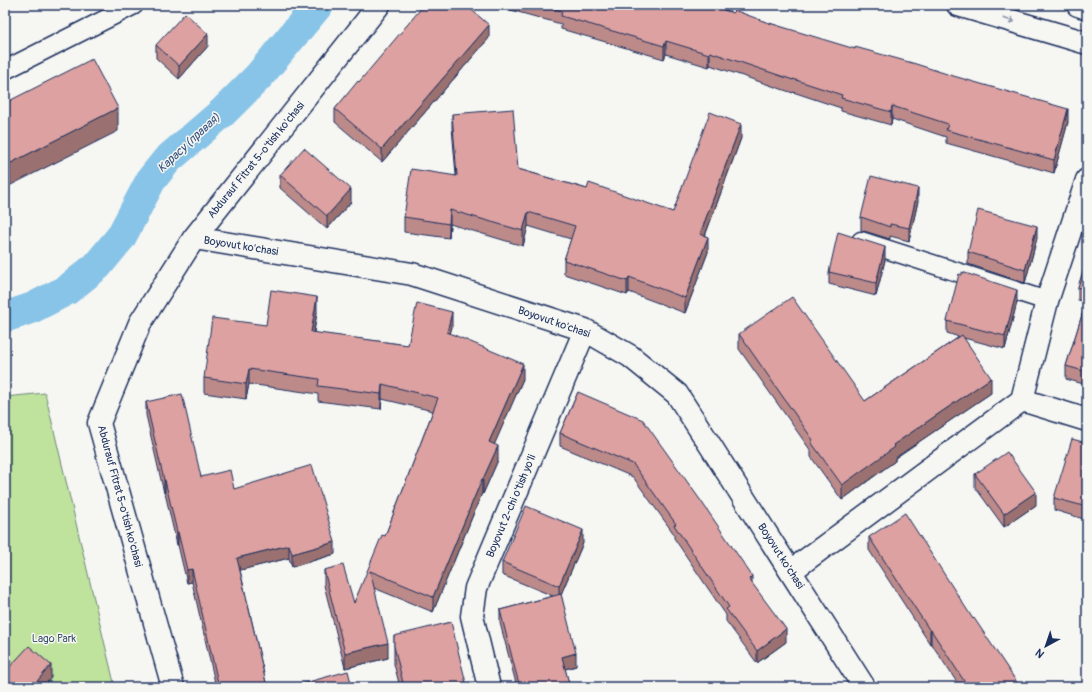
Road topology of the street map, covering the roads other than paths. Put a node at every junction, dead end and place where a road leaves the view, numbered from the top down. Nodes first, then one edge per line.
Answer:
1 (134, 5) edge
2 (379, 5) edge
3 (958, 5) edge
4 (1078, 5) edge
5 (1087, 8) edge
6 (1087, 43) edge
7 (5, 70) edge
8 (1087, 180) edge
9 (194, 238) junction
10 (851, 238) edge
11 (1047, 301) junction
12 (585, 330) junction
13 (1022, 400) junction
14 (1087, 420) edge
15 (791, 570) junction
16 (172, 687) edge
17 (489, 687) edge
18 (864, 687) edge

1 - 7 lane
2 - 9 street, Abdurauf Fitrat 5-o'tish ko'chasi
3 -> 6 street
4 - 5 street
8 - 11 street
9 - 12 street, Boyovut ko'chasi
9 - 16 street, Abdurauf Fitrat 5-o'tish ko'chasi
10 - 11 lane
11 - 13 street
12 - 15 street, Boyovut ko'chasi
12 - 17 street, Boyovut 2-chi o'tish yo'li
13 - 14 street
13 - 15 street
15 - 18 street, Boyovut ko'chasi

